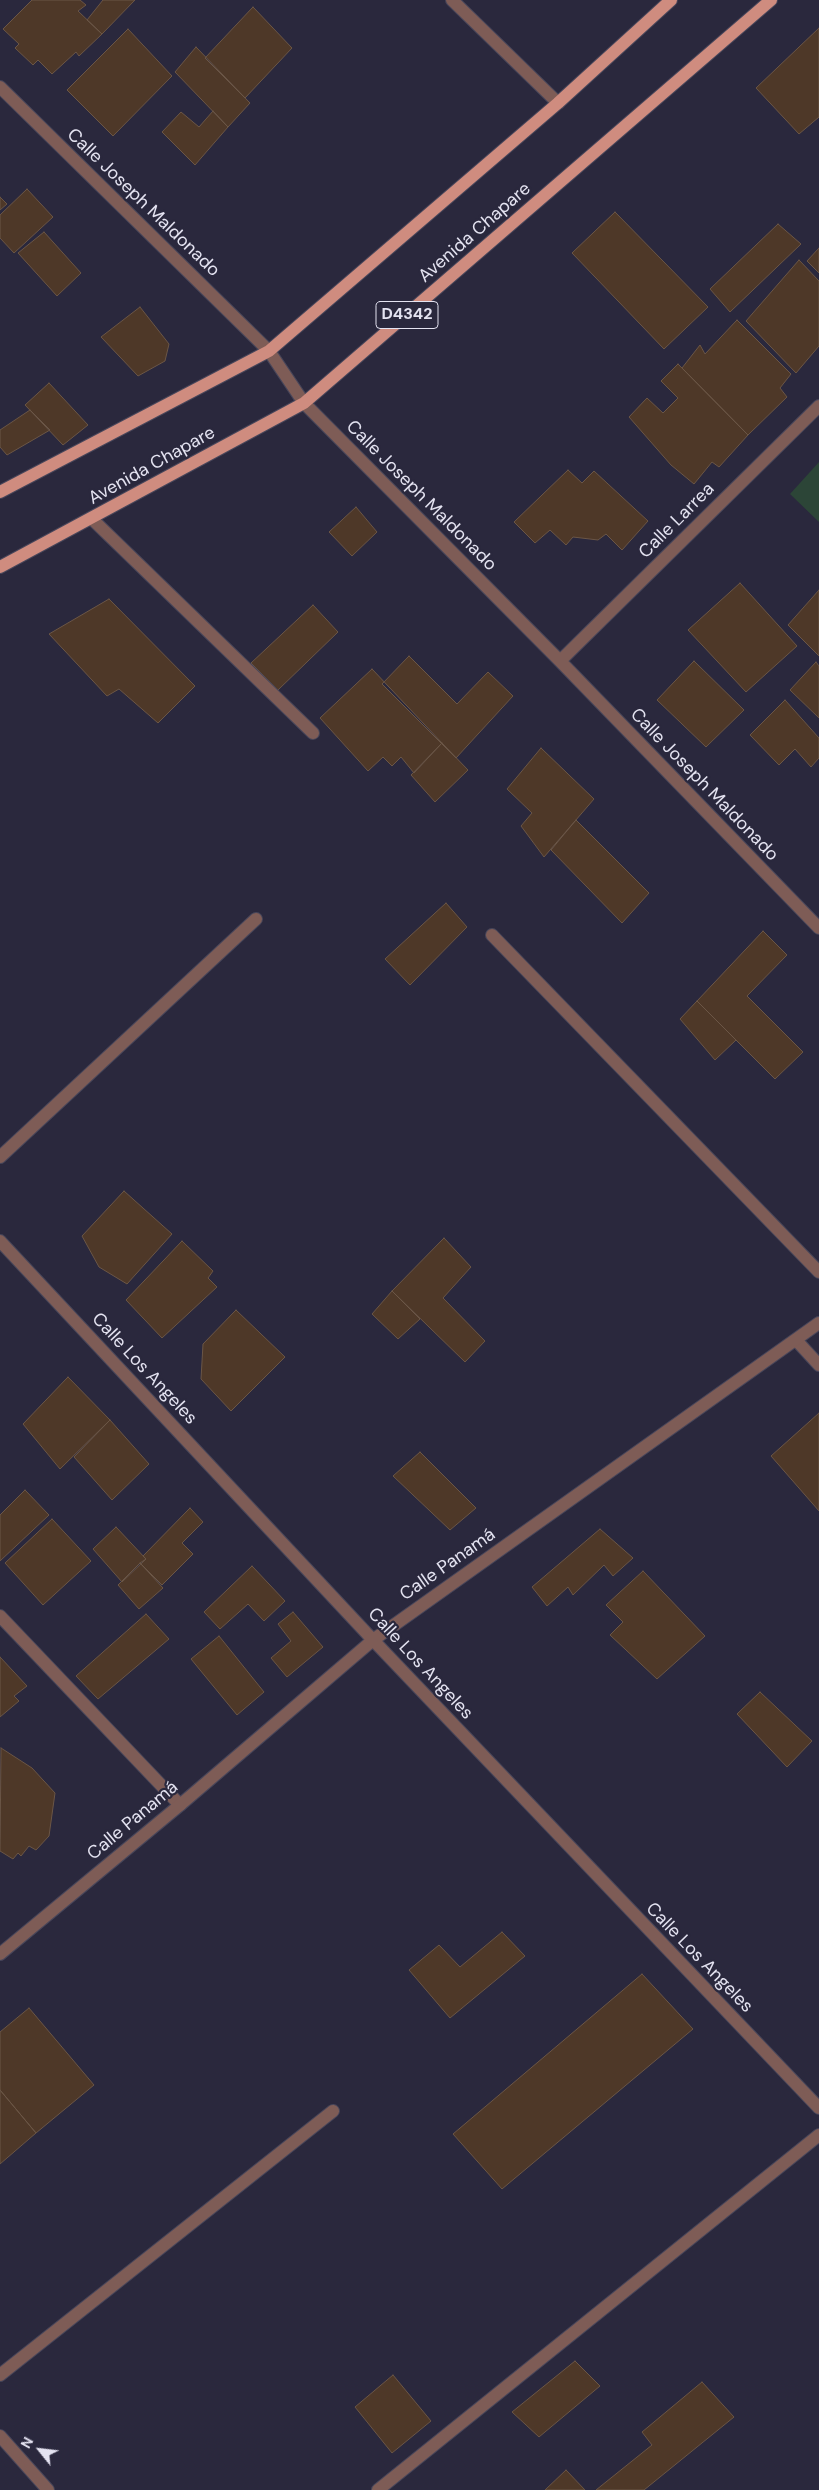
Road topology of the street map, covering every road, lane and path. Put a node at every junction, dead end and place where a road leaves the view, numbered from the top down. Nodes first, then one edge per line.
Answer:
1 (452, 0) edge
2 (671, 0) edge
3 (772, 0) edge
4 (0, 87) edge
5 (558, 103) junction
6 (269, 352) junction
7 (304, 403) junction
8 (819, 406) edge
9 (0, 492) edge
10 (92, 519) junction
11 (0, 568) edge
12 (560, 661) junction
13 (313, 733) dead end
14 (256, 919) dead end
15 (819, 928) edge
16 (492, 935) dead end
17 (0, 1157) edge
18 (0, 1241) edge
19 (819, 1272) edge
20 (819, 1323) edge
21 (796, 1340) junction
22 (819, 1365) edge
23 (0, 1616) edge
24 (373, 1640) junction
25 (180, 1805) junction
26 (0, 1954) edge
27 (819, 2108) edge
28 (333, 2111) dead end
29 (819, 2135) edge
30 (0, 2375) edge
31 (0, 2436) edge
32 (48, 2490) edge
33 (378, 2490) edge

1 - 5 street
2 - 5 main road
3 - 7 main road, Avenida Chapare / D4342
4 - 6 street, Calle Joseph Maldonado
5 - 6 main road
6 - 7 street, Calle Joseph Maldonado
6 - 9 main road
7 - 10 main road, Avenida Chapare / D4342
7 - 12 street, Calle Joseph Maldonado
8 - 12 street, Calle Larrea
10 - 11 main road, Avenida Chapare / D4342
10 - 13 street
12 - 15 street, Calle Joseph Maldonado
14 - 17 street
16 - 19 street
18 - 24 street, Calle Los Angeles
20 - 21 street, Calle Panamá
21 - 22 street
21 - 24 street, Calle Panamá
23 - 25 street
24 - 25 street, Calle Panamá
24 - 27 street, Calle Los Angeles
25 - 26 street, Calle Panamá
28 - 30 street
29 - 33 street
31 - 32 street

